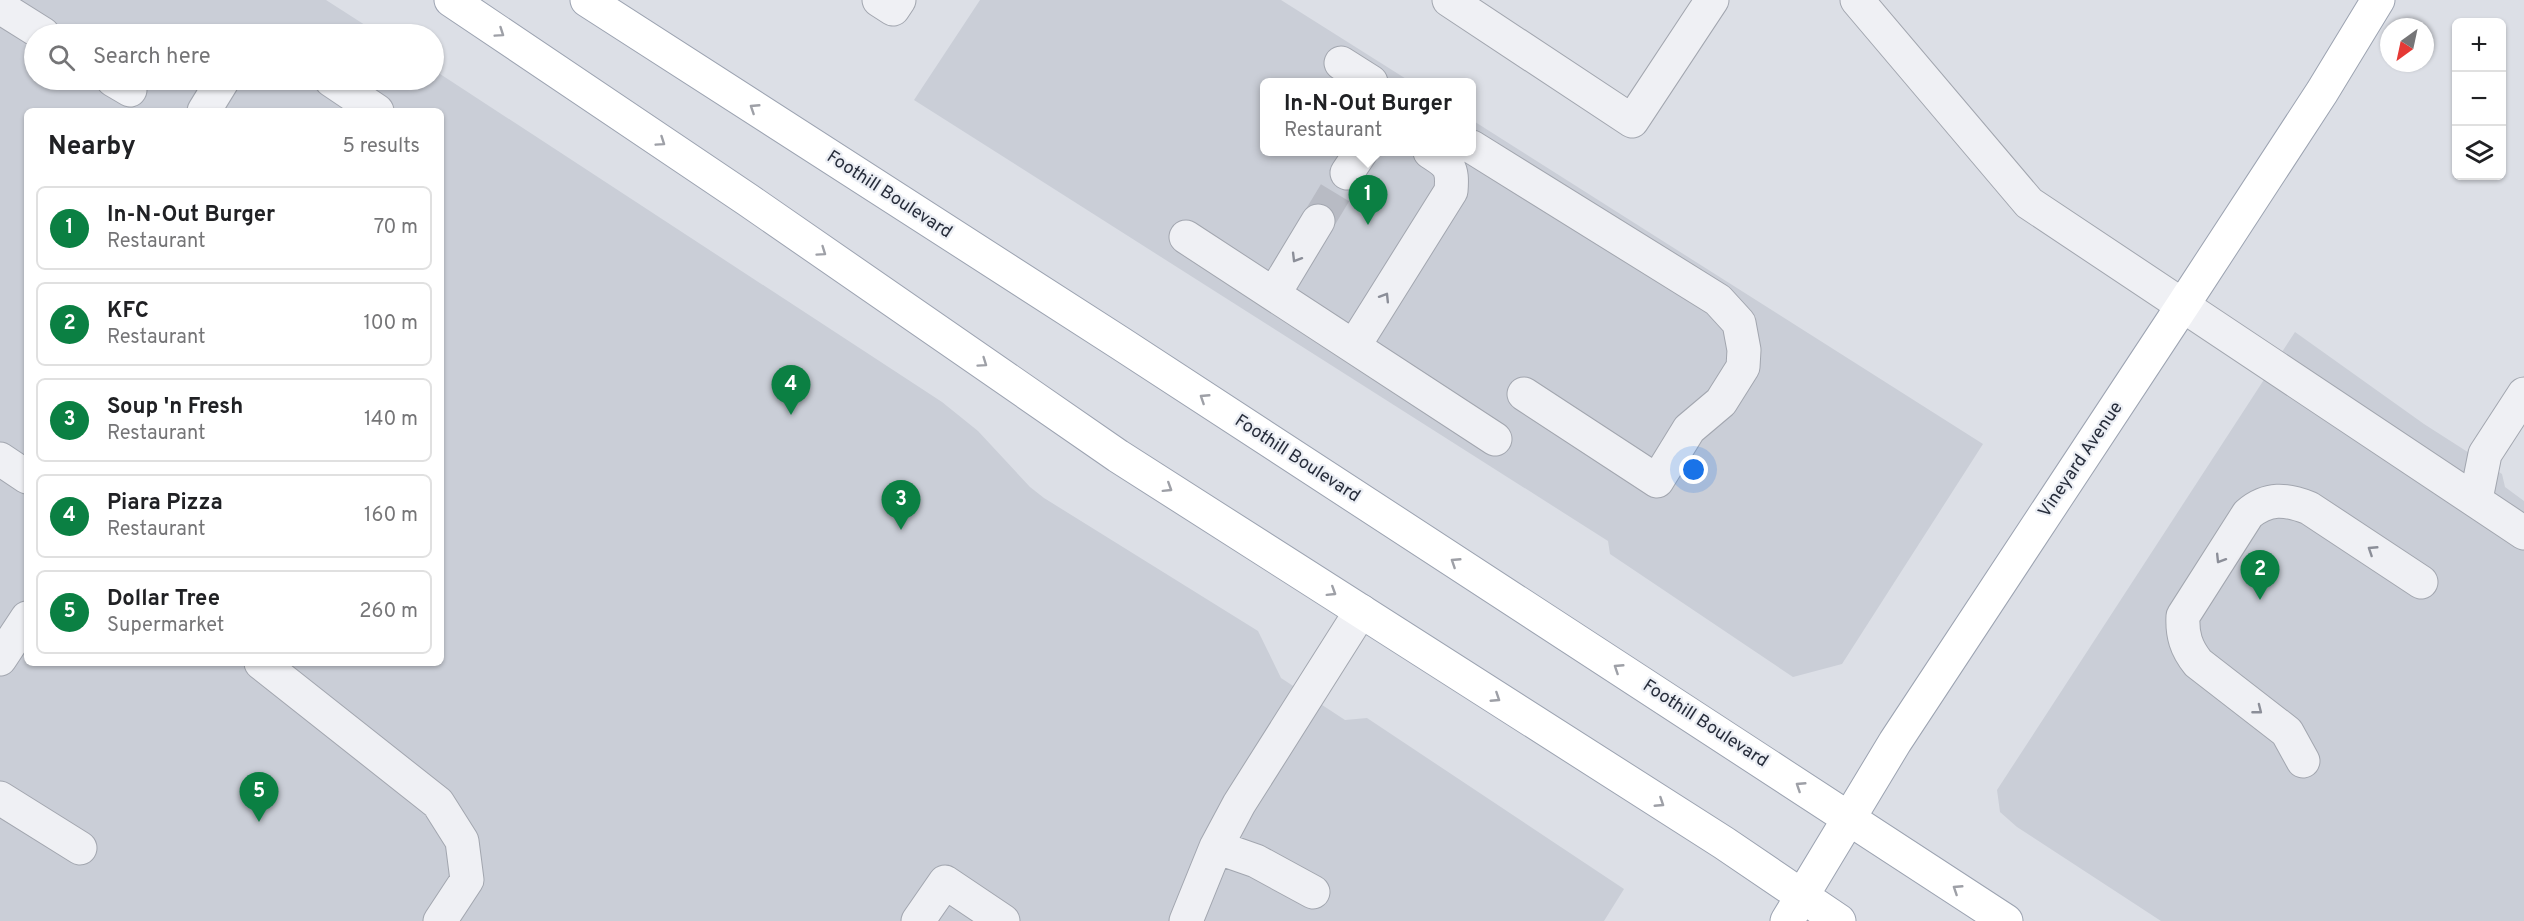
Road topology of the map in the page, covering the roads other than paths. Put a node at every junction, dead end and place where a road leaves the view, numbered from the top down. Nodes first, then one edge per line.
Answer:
1 (451, 0) edge
2 (587, 0) edge
3 (879, 0) edge
4 (899, 0) edge
5 (1449, 0) edge
6 (1712, 0) edge
7 (1857, 0) edge
8 (2378, 0) edge
9 (0, 7) edge
10 (27, 24) edge
11 (1341, 63) dead end
12 (1365, 78) edge
13 (217, 90) edge
14 (346, 90) edge
15 (206, 108) edge
16 (373, 108) edge
17 (1476, 149) edge
18 (1436, 156) edge
19 (1318, 221) tunnel mouth
20 (1186, 237) dead end
21 (1274, 294) junction
22 (2183, 305) junction
23 (1354, 346) junction
24 (1524, 394) dead end
25 (2524, 394) edge
26 (1495, 439) dead end
27 (0, 459) edge
28 (24, 475) edge
29 (2476, 499) junction
30 (2524, 533) edge
31 (2421, 582) dead end
32 (1361, 611) junction
33 (24, 623) edge
34 (0, 659) edge
35 (265, 666) edge
36 (2302, 761) dead end
37 (0, 798) edge
38 (1849, 818) junction
39 (1216, 847) junction
40 (80, 848) dead end
41 (1313, 892) dead end
42 (1794, 909) edge
43 (440, 921) edge
44 (918, 921) edge
45 (1003, 921) edge
46 (1186, 921) edge
47 (1839, 921) edge
48 (2006, 921) edge

1 -> 32 main road
38 -> 2 main road, Foothill Boulevard
3 - 4 lane
5 - 6 lane
7 - 22 lane
8 - 22 main road, Vineyard Avenue
9 - 10 lane
11 - 12 lane
13 - 15 lane
14 - 16 lane
17 - 24 lane
23 -> 18 lane
19 -> 21 lane
20 - 21 lane
21 - 23 lane
22 - 29 lane
22 - 38 main road, Vineyard Avenue
23 - 26 lane
25 - 29 lane
27 - 28 lane
29 - 30 lane
31 -> 36 lane
32 - 39 lane
32 -> 42 main road
33 - 34 lane
35 - 43 lane
37 - 40 lane
38 - 42 main road, Vineyard Avenue
48 -> 38 main road, Foothill Boulevard
39 - 41 lane
39 - 46 lane
42 - 47 main road
44 - 45 lane

